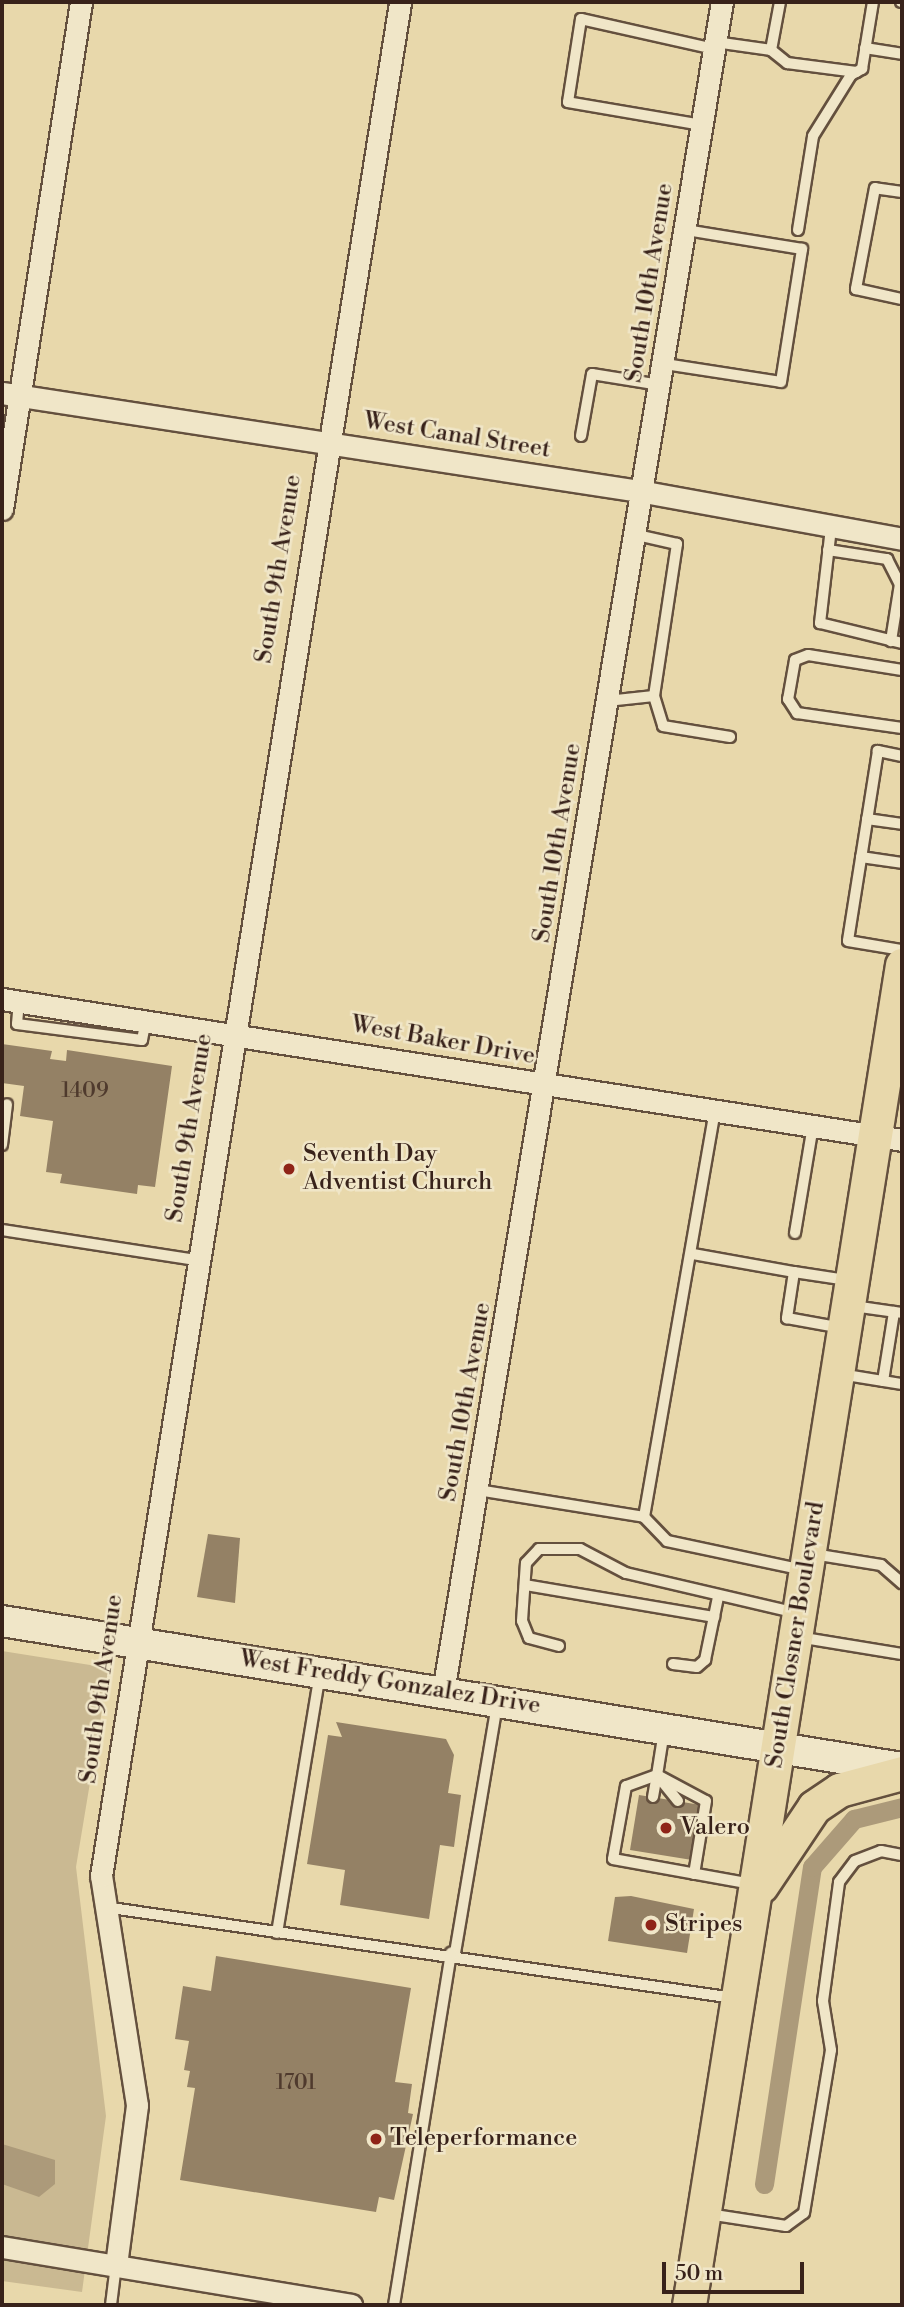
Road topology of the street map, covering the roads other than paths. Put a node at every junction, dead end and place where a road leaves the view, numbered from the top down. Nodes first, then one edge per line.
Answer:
1 (81, 2) edge
2 (400, 2) edge
3 (722, 2) edge
4 (780, 2) edge
5 (873, 2) edge
6 (715, 45) junction
7 (865, 48) junction
8 (771, 50) junction
9 (902, 54) edge
10 (856, 72) junction
11 (702, 125) junction
12 (902, 192) edge
13 (686, 230) junction
14 (798, 230) dead end
15 (902, 299) edge
16 (663, 375) junction
17 (11, 395) edge
18 (581, 436) dead end
19 (326, 442) junction
20 (639, 491) junction
21 (2, 509) edge
22 (831, 528) junction
23 (632, 534) junction
24 (896, 538) edge
25 (828, 550) junction
26 (887, 559) junction
27 (901, 595) edge
28 (897, 642) edge
29 (902, 670) edge
30 (654, 695) junction
31 (607, 701) junction
32 (902, 728) edge
33 (730, 737) dead end
34 (902, 756) edge
35 (867, 819) junction
36 (902, 824) edge
37 (861, 857) junction
38 (902, 863) edge
39 (902, 950) edge
40 (902, 965) edge
41 (10, 1000) edge
42 (233, 1031) junction
43 (547, 1086) junction
44 (7, 1104) dead end
45 (715, 1112) junction
46 (813, 1126) junction
47 (889, 1138) edge
48 (2, 1144) edge
49 (2, 1230) edge
50 (795, 1233) dead end
51 (693, 1254) junction
52 (196, 1260) junction
53 (794, 1272) junction
54 (848, 1305) junction
55 (898, 1313) edge
56 (837, 1373) junction
57 (883, 1381) junction
58 (902, 1384) edge
59 (478, 1490) junction
60 (644, 1517) junction
61 (807, 1562) junction
62 (902, 1583) edge
63 (525, 1585) junction
64 (718, 1597) junction
65 (714, 1616) junction
66 (2, 1621) edge
67 (797, 1625) junction
68 (134, 1641) junction
69 (559, 1646) dead end
70 (902, 1654) edge
71 (673, 1664) dead end
72 (320, 1672) junction
73 (443, 1692) junction
74 (497, 1701) junction
75 (664, 1728) junction
76 (778, 1747) junction
77 (902, 1771) edge
78 (657, 1775) junction
79 (653, 1797) dead end
80 (678, 1801) dead end
81 (902, 1855) edge
82 (670, 1857) dead end
83 (668, 1869) junction
84 (694, 1874) junction
85 (755, 1891) junction
86 (104, 1907) junction
87 (277, 1933) junction
88 (453, 1953) junction
89 (738, 1998) junction
90 (704, 2213) junction
91 (2, 2247) edge
92 (116, 2265) junction
93 (111, 2305) edge
94 (350, 2305) edge
95 (394, 2305) edge
96 (689, 2305) edge

1 - 17 street
2 - 19 street, South 9th Avenue
3 - 6 street, South 10th Avenue
4 - 8 lane
5 - 7 lane
6 - 8 lane
6 - 11 street, South 10th Avenue
6 - 11 lane
7 - 9 lane
7 - 10 lane
8 - 10 lane
10 - 14 lane
11 - 13 street, South 10th Avenue
12 - 15 lane
13 - 16 street, South 10th Avenue
13 - 16 lane
16 - 18 lane
16 - 20 street, South 10th Avenue
17 - 19 street, West Canal Street
17 - 21 street
19 - 20 street, West Canal Street
19 - 42 street, South 9th Avenue
20 - 22 street, West Canal Street
20 - 23 street, South 10th Avenue
22 - 24 street, West Canal Street
22 - 25 lane
23 - 30 lane
23 - 31 street, South 10th Avenue
24 - 26 lane
25 - 26 lane
25 - 28 lane
26 - 27 lane
27 - 28 lane
29 - 32 lane
30 - 31 lane
30 - 33 lane
31 - 43 street, South 10th Avenue
34 - 35 lane
35 - 36 lane
35 - 37 lane
37 - 38 lane
37 - 39 lane
40 - 47 main road, South Closner Boulevard
41 - 42 street, West Baker Drive
42 - 43 street, West Baker Drive
42 - 52 street, South 9th Avenue
43 - 45 street, West Baker Drive
43 - 59 street, South 10th Avenue
44 - 48 lane
45 - 46 street, West Baker Drive
45 - 51 lane
46 - 47 street, West Baker Drive
46 - 50 lane
47 - 54 main road, South Closner Boulevard
49 - 52 lane
51 - 53 lane
51 - 60 lane
52 - 68 street, South 9th Avenue
53 - 54 lane
53 - 54 lane
54 - 55 lane
54 - 56 main road, South Closner Boulevard
55 - 57 lane
56 - 57 lane
56 - 61 main road, South Closner Boulevard
57 - 58 lane
59 - 60 lane
59 - 73 street, South 10th Avenue
60 - 61 lane
61 - 62 lane
61 - 67 main road, South Closner Boulevard
63 - 64 lane
63 - 65 lane
63 - 69 lane
64 - 65 lane
64 - 67 lane
65 - 71 lane
66 - 68 main road, West Freddy Gonzalez Drive
67 - 70 lane
67 - 76 main road, South Closner Boulevard
68 - 72 main road, West Freddy Gonzalez Drive
68 - 86 street, South 9th Avenue
72 - 73 main road, West Freddy Gonzalez Drive
72 - 87 lane
73 - 74 main road, West Freddy Gonzalez Drive
74 - 75 main road, West Freddy Gonzalez Drive
74 - 88 lane
75 - 76 main road, West Freddy Gonzalez Drive
75 - 78 lane
76 - 77 main road, West Freddy Gonzalez Drive
76 - 85 main road, South Closner Boulevard
77 - 85 main road
78 - 79 lane
78 - 80 lane
78 - 83 lane
78 - 84 lane
81 - 90 lane
82 - 83 lane
83 - 84 lane
84 - 85 lane
85 - 89 main road, South Closner Boulevard
86 - 87 lane
86 - 92 street, South 9th Avenue
87 - 88 lane
88 - 89 lane
88 - 95 lane
89 - 90 main road, South Closner Boulevard
90 - 96 main road, South Closner Boulevard
91 - 92 street
92 - 93 lane
92 - 94 street

